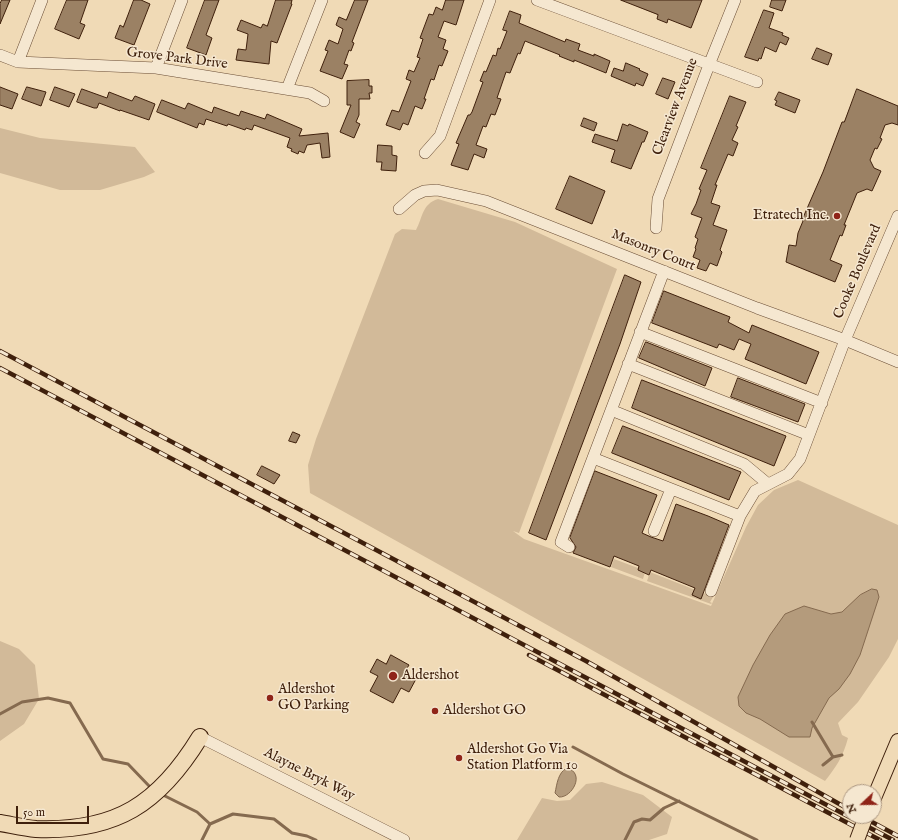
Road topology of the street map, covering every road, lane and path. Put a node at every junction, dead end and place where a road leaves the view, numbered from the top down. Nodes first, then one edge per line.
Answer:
1 (42, 0) edge
2 (182, 0) edge
3 (322, 0) edge
4 (490, 0) edge
5 (537, 0) edge
6 (735, 0) edge
7 (0, 55) edge
8 (18, 62) junction
9 (708, 65) junction
10 (156, 68) junction
11 (757, 82) dead end
12 (287, 89) junction
13 (324, 101) dead end
14 (425, 153) dead end
15 (399, 209) dead end
16 (898, 216) edge
17 (656, 228) dead end
18 (664, 271) junction
19 (640, 332) junction
20 (845, 340) junction
21 (898, 362) edge
22 (628, 364) junction
23 (822, 403) junction
24 (611, 410) junction
25 (809, 435) junction
26 (593, 458) junction
27 (768, 484) junction
28 (671, 489) junction
29 (740, 516) junction
30 (654, 532) dead end
31 (569, 547) dead end
32 (711, 591) dead end
33 (200, 737) joint
34 (898, 741) edge
35 (880, 784) edge
36 (0, 823) edge
37 (863, 824) edge
38 (404, 840) edge
39 (856, 840) edge

1 - 8 street
2 - 10 street
3 - 12 street
4 - 14 street
5 - 9 street
6 - 9 street, Clearview Avenue
7 - 8 street, Grove Park Drive
8 - 10 street, Grove Park Drive
9 - 11 street
9 - 17 street, Clearview Avenue
10 - 12 street, Grove Park Drive
12 - 13 street, Grove Park Drive
15 - 18 street, Masonry Court
16 - 20 street, Cooke Boulevard
18 - 19 street
18 - 20 street, Masonry Court
19 - 22 street
19 - 23 street
20 - 21 street, Masonry Court
20 - 23 street, Cooke Boulevard
22 - 24 street
22 - 25 street
23 - 25 street, Cooke Boulevard
24 - 26 street
24 - 27 street
25 - 27 street, Cooke Boulevard
26 - 28 street
26 - 31 street
27 - 29 street, Cooke Boulevard
28 - 29 street
28 - 30 street
29 - 32 street, Cooke Boulevard
33 - 36 highway
33 - 38 street, Alayne Bryk Way
34 - 35 main road
37 - 39 main road, bridge

